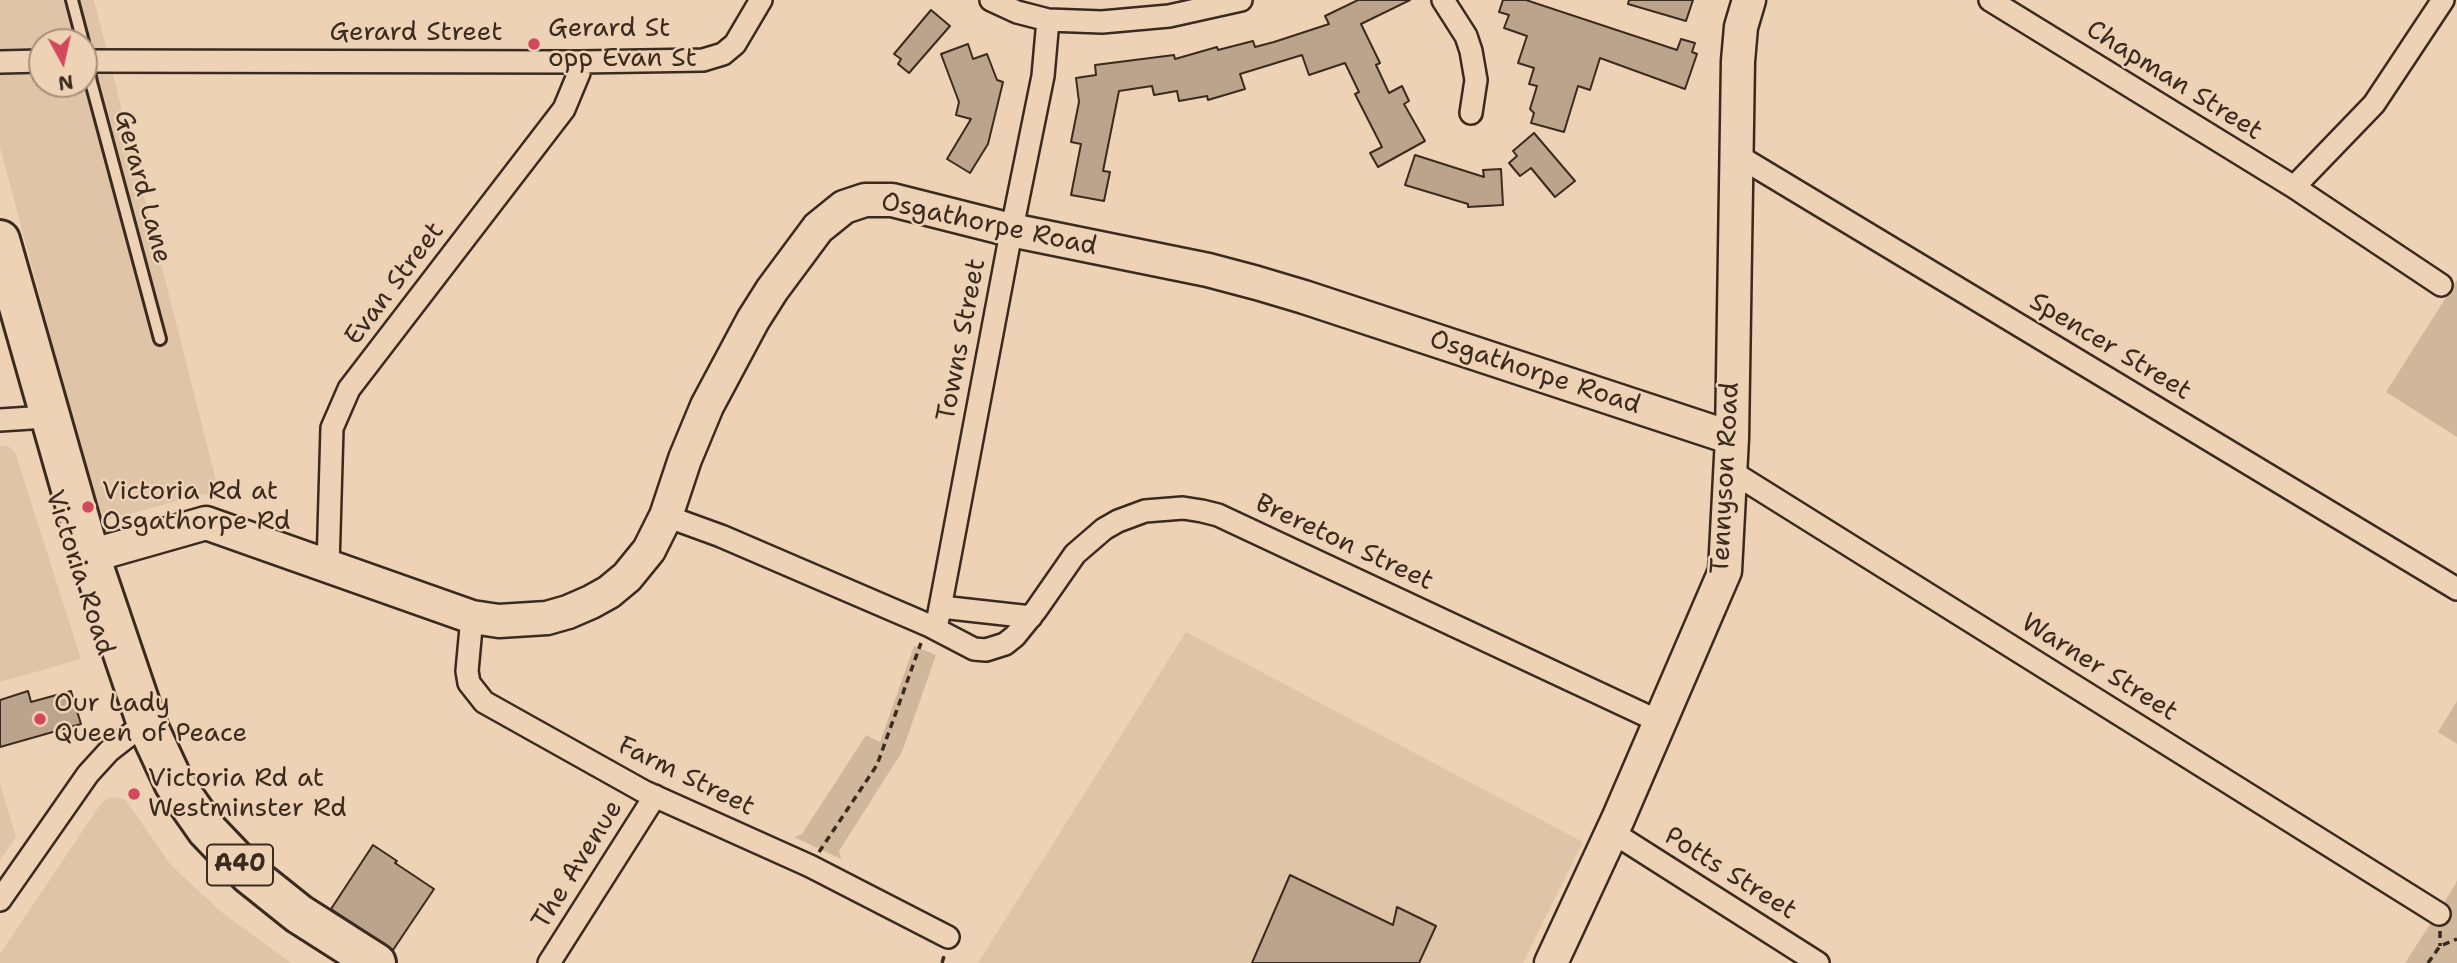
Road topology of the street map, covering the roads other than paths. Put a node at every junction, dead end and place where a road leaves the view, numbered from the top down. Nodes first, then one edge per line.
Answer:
1 (72, 0) edge
2 (761, 0) edge
3 (991, 0) edge
4 (1241, 0) edge
5 (1443, 0) edge
6 (1749, 0) edge
7 (1990, 0) edge
8 (2444, 0) edge
9 (1048, 20) junction
10 (79, 28) edge
11 (98, 53) edge
12 (28, 61) edge
13 (0, 62) edge
14 (580, 62) junction
15 (95, 98) edge
16 (1471, 113) dead end
17 (1735, 154) junction
18 (2294, 187) junction
19 (1011, 230) junction
20 (0, 240) edge
21 (2441, 285) dead end
22 (0, 307) edge
23 (160, 339) dead end
24 (16, 419) edge
25 (1732, 438) junction
26 (1729, 470) junction
27 (666, 516) junction
28 (90, 556) junction
29 (328, 566) junction
30 (2457, 589) edge
31 (941, 607) junction
32 (472, 617) junction
33 (1031, 617) junction
34 (932, 627) junction
35 (1658, 721) junction
36 (140, 730) junction
37 (654, 796) junction
38 (1612, 832) junction
39 (0, 900) edge
40 (2440, 914) dead end
41 (948, 937) dead end
42 (342, 963) edge
43 (376, 963) edge
44 (549, 963) edge
45 (1551, 963) edge
46 (1818, 963) edge

1 - 10 lane, Gerard Lane
2 - 14 street, Gerard Street
3 - 9 street
4 - 9 street
5 - 16 street
6 - 17 street, Tennyson Road
7 - 18 street, Chapman Street
8 - 18 street
9 - 19 street, Towns Street
11 - 14 street, Gerard Street
12 - 13 street
14 - 29 street, Evan Street
15 - 23 lane, Gerard Lane
17 - 25 street, Tennyson Road
17 - 30 street, Spencer Street
18 - 21 street, Chapman Street
19 - 25 street, Osgathorpe Road
19 - 27 street, Osgathorpe Road
19 - 31 street, Towns Street
20 - 28 highway, Victoria Road / A40
22 - 24 highway, Victoria Road / A40
24 - 36 highway, Victoria Road / A40
25 - 26 street, Tennyson Road
26 - 35 street, Tennyson Road
26 - 40 street, Warner Street
27 - 32 street, Osgathorpe Road
27 - 34 street, Brereton Street
28 - 29 street, Osgathorpe Road
28 - 36 highway, Victoria Road / A40
29 - 32 street, Osgathorpe Road
31 - 33 street
31 - 34 street, Towns Street
32 - 37 street, Farm Street
33 - 34 street, Brereton Street
33 - 35 street, Brereton Street
35 - 38 street, Tennyson Road
36 - 39 street
36 - 42 highway, Victoria Road / A40
36 - 43 highway, Victoria Road / A40
37 - 41 street, Farm Street
37 - 44 street, The Avenue
38 - 45 street, Tennyson Road
38 - 46 street, Potts Street

